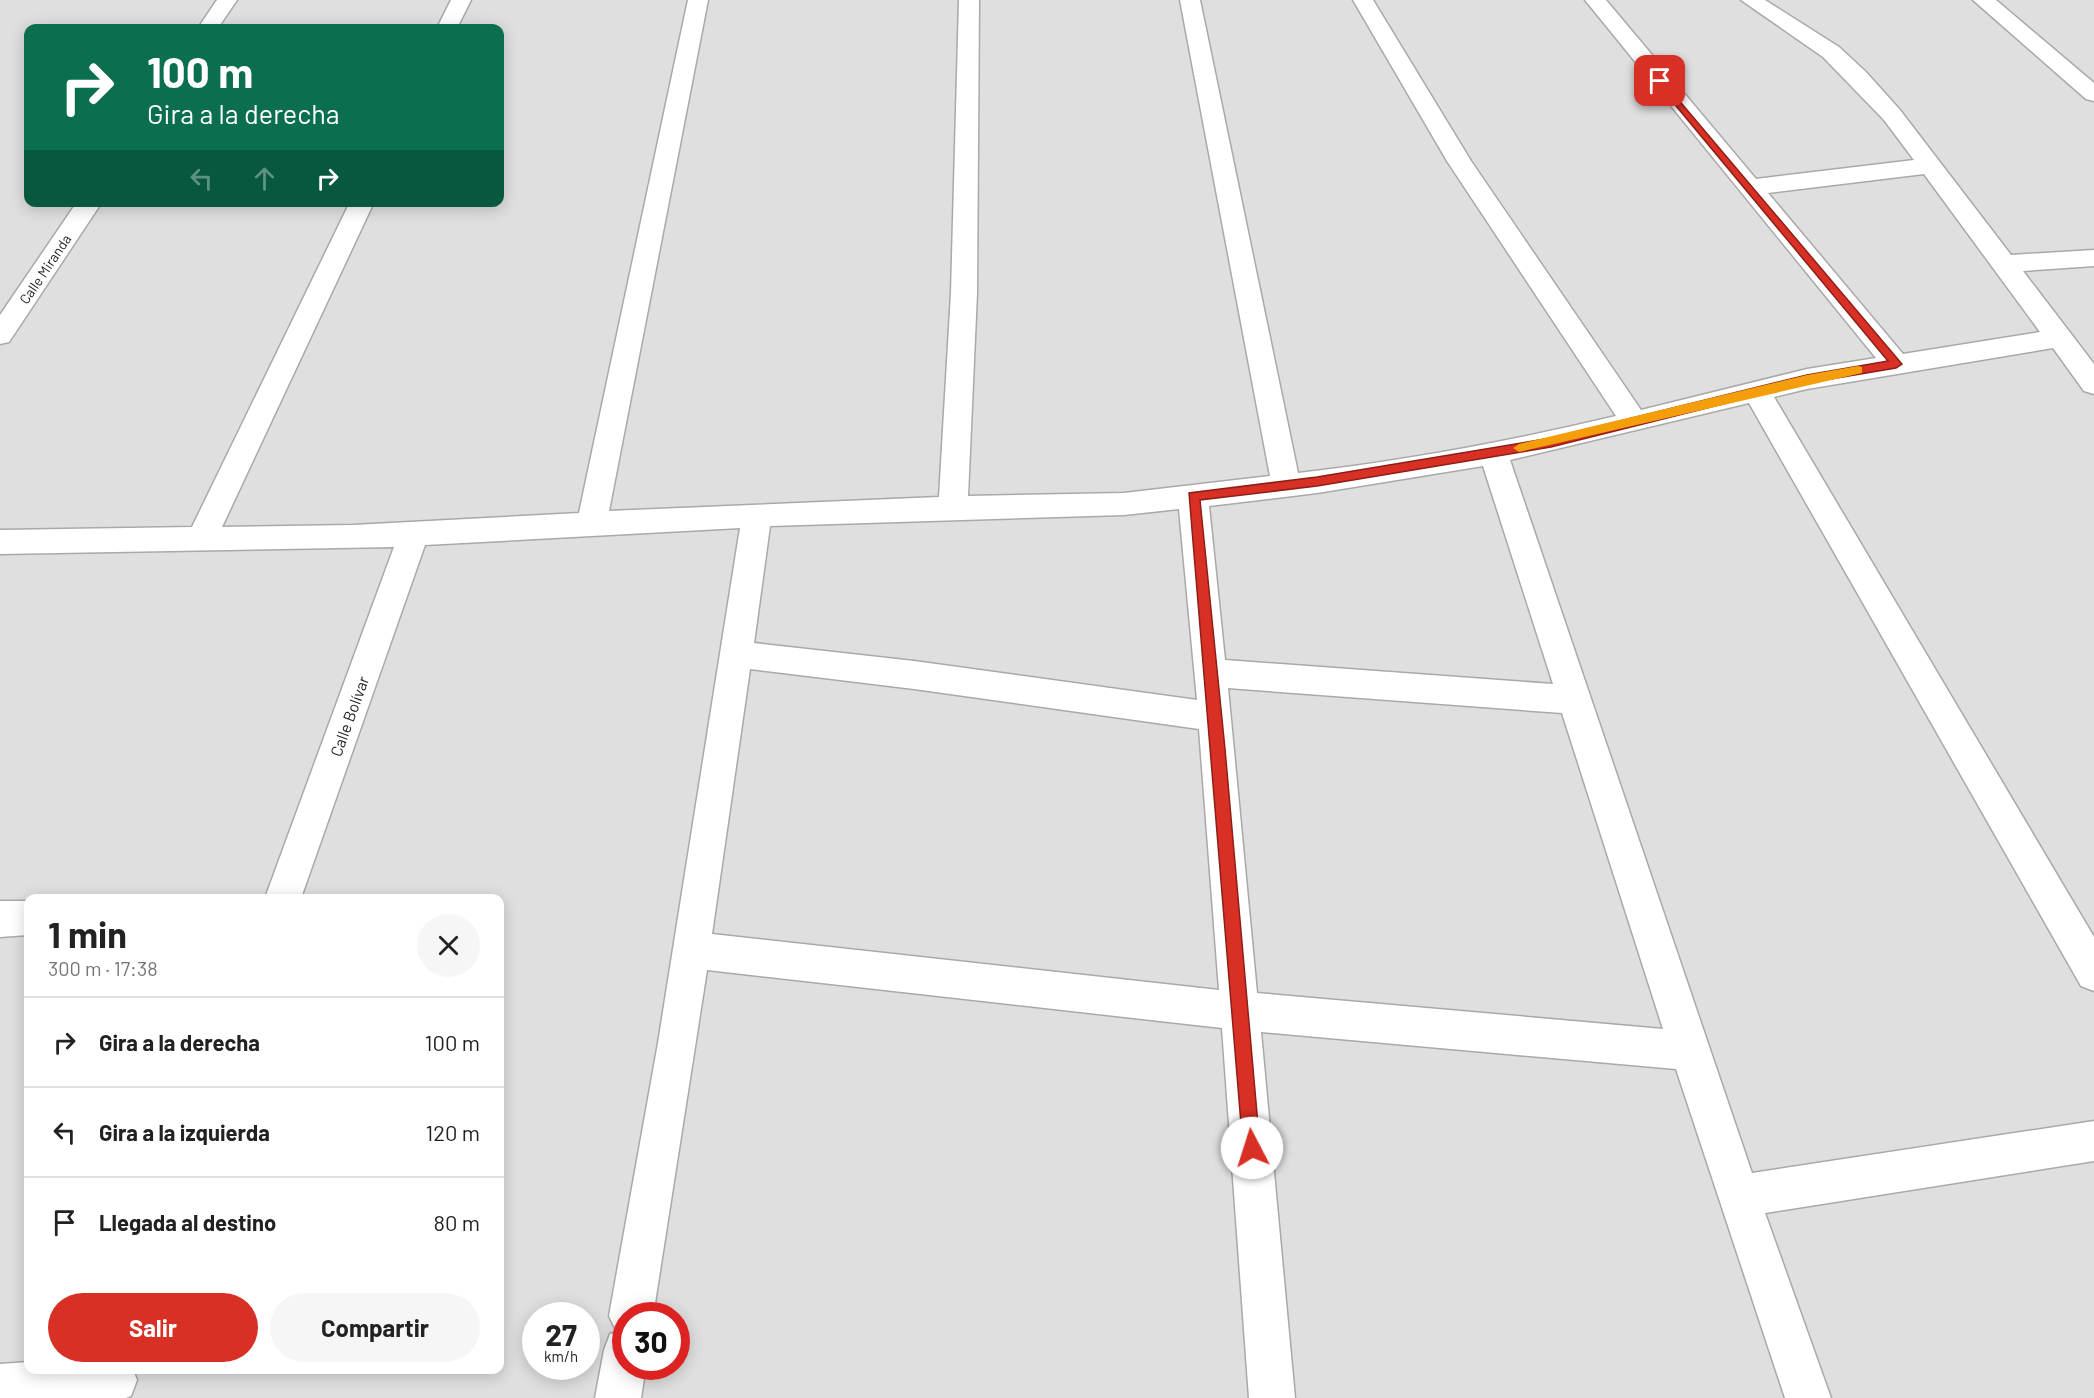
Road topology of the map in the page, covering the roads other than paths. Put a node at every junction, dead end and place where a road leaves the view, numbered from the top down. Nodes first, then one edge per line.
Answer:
1 (227, 0) edge
2 (461, 0) edge
3 (698, 0) edge
4 (969, 0) edge
5 (1190, 0) edge
6 (1364, 0) edge
7 (1594, 0) edge
8 (1751, 0) edge
9 (1983, 0) edge
10 (211, 24) edge
11 (449, 24) edge
12 (2094, 94) edge
13 (1929, 166) junction
14 (1750, 187) junction
15 (87, 207) edge
16 (360, 207) edge
17 (2094, 258) edge
18 (2003, 264) junction
19 (0, 335) edge
20 (2059, 338) junction
21 (1896, 364) junction
22 (2094, 384) edge
23 (1756, 392) junction
24 (1634, 421) junction
25 (1493, 453) junction
26 (1286, 485) junction
27 (1193, 496) junction
28 (953, 508) junction
29 (758, 515) junction
30 (592, 524) junction
31 (414, 534) junction
32 (201, 539) junction
33 (0, 542) edge
34 (736, 654) junction
35 (1211, 673) junction
36 (1574, 700) junction
37 (1215, 717) junction
38 (284, 894) edge
39 (24, 918) edge
40 (0, 919) edge
41 (691, 950) junction
42 (2094, 973) edge
43 (1240, 1011) junction
44 (1689, 1051) junction
45 (2094, 1142) edge
46 (1739, 1197) junction
47 (633, 1302) edge
48 (621, 1380) edge
49 (115, 1382) edge
50 (0, 1386) edge
51 (618, 1398) edge
52 (1272, 1398) edge
53 (1808, 1398) edge

1 - 10 street
2 - 11 street
3 - 30 street
4 - 28 street
5 - 26 street
6 - 24 street
7 - 14 street
8 - 13 street
9 - 12 street
13 - 14 street
13 - 18 street
14 - 21 street
15 - 19 street, Calle Miranda
16 - 32 street
17 - 18 street
18 - 20 street
20 - 21 street
20 - 22 street
21 - 23 street
23 - 24 street
23 - 42 street
24 - 25 street
25 - 26 street
25 - 36 street
26 - 27 street
27 - 28 street
27 - 35 street
28 - 29 street
29 - 30 street
29 - 34 street
30 - 31 street
31 - 32 street
31 - 38 street, Calle Bolívar
32 - 33 street
34 - 37 street
34 - 41 street
35 - 36 street
35 - 37 street
36 - 44 street
37 - 43 street
39 - 40 street
41 - 43 street
41 - 47 street
43 - 44 street
43 - 52 street
44 - 46 street
45 - 46 street
46 - 53 street
48 - 51 street
49 - 50 street

